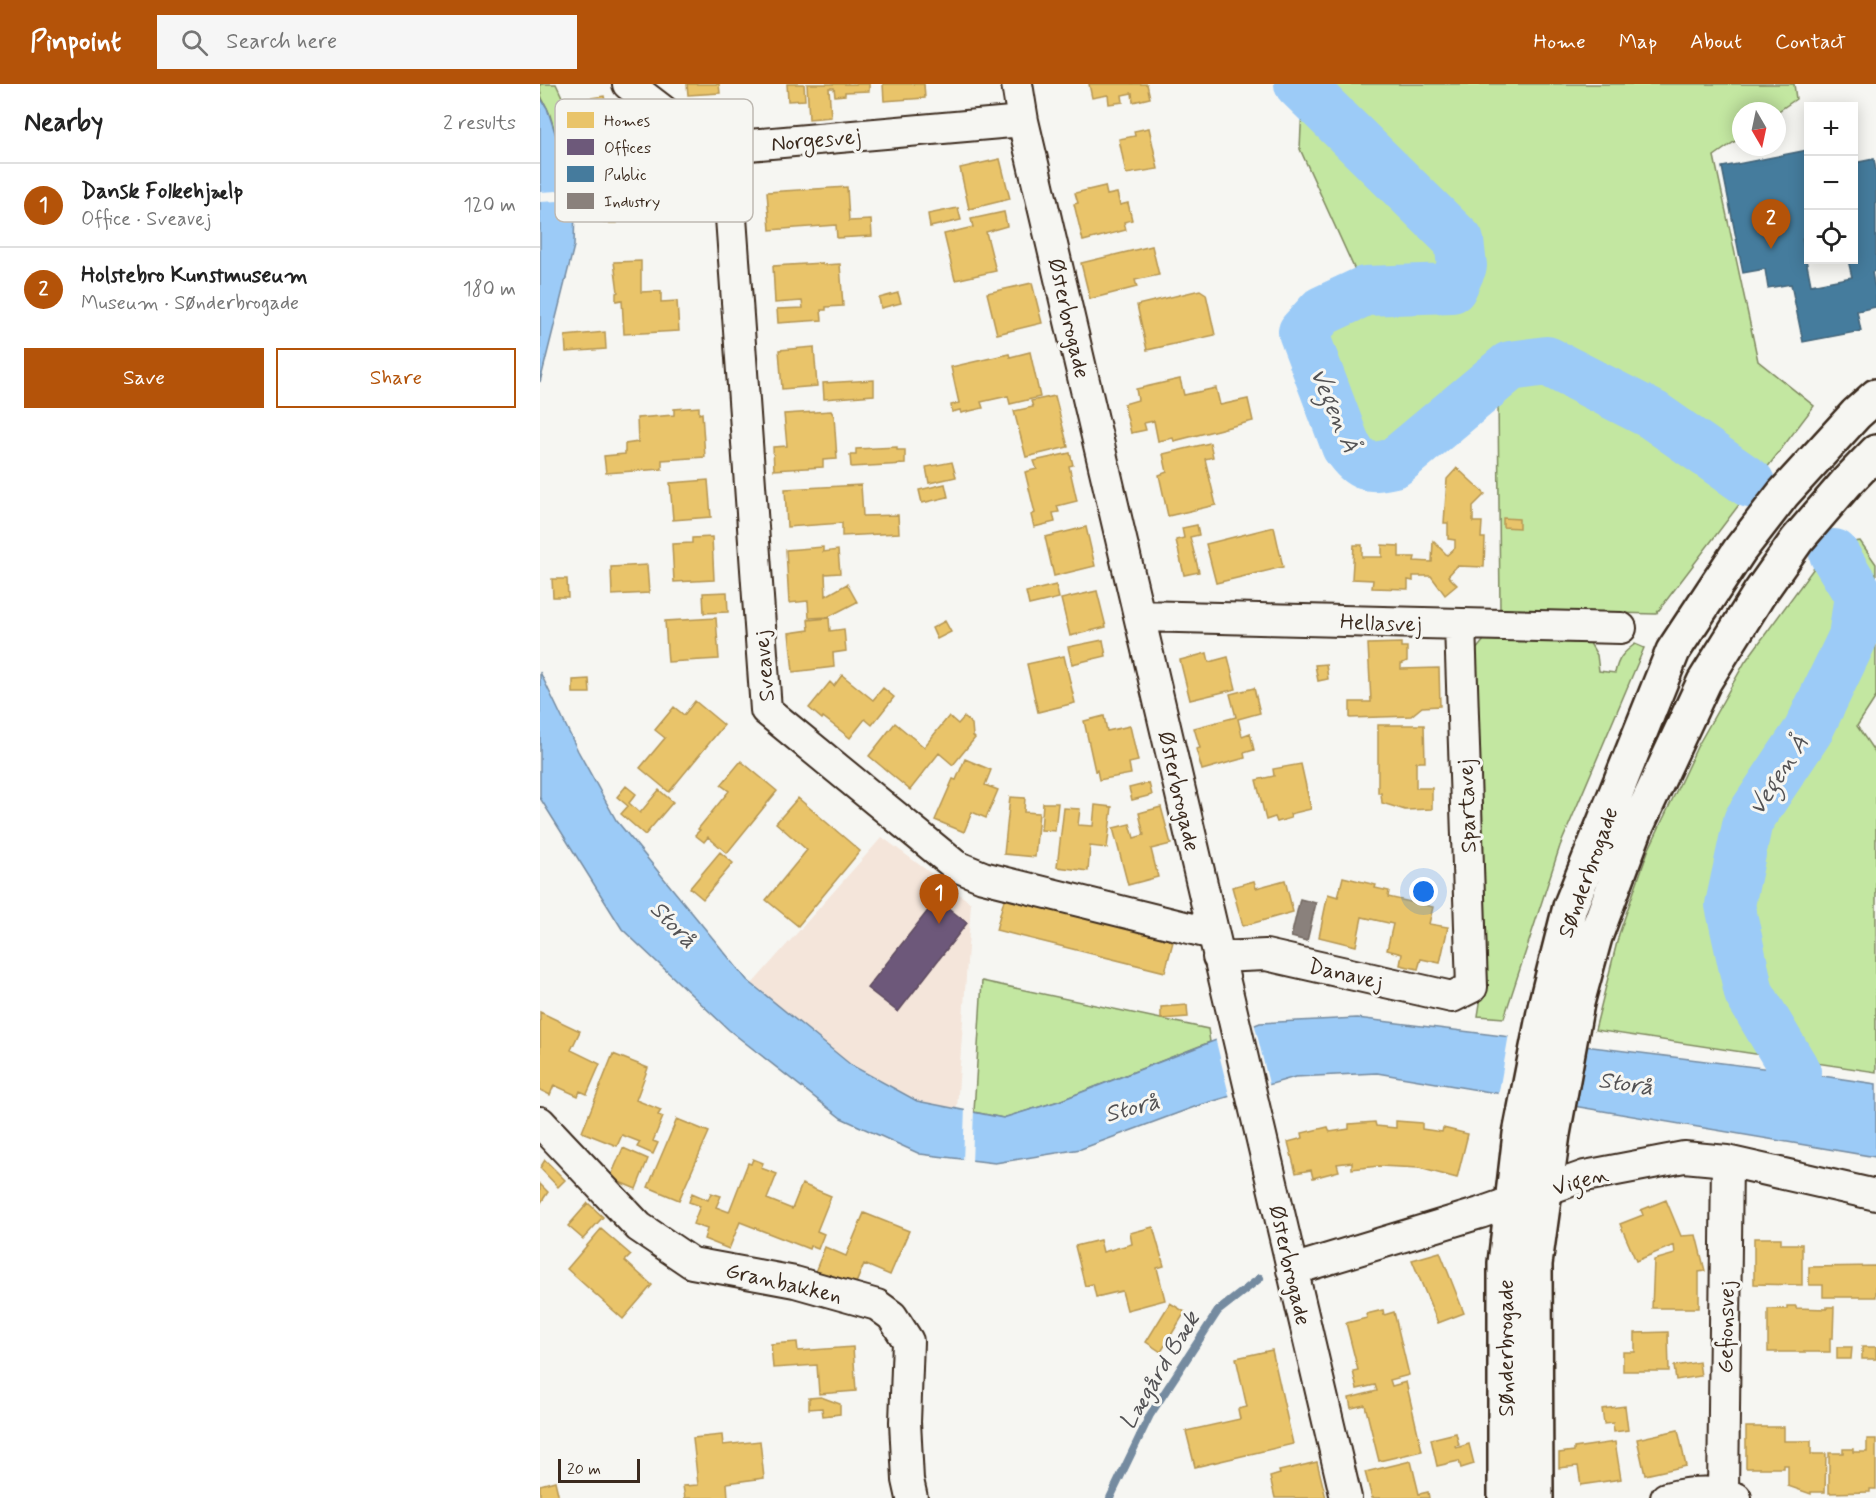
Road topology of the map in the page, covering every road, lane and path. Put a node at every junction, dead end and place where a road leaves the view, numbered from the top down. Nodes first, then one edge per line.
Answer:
1 (628, 84) edge
2 (1017, 84) edge
3 (648, 99) edge
4 (1023, 121) junction
5 (753, 145) edge
6 (731, 222) edge
7 (1876, 396) edge
8 (1876, 452) edge
9 (1140, 616) junction
10 (1460, 625) junction
11 (1621, 628) dead end
12 (1215, 945) junction
13 (1472, 987) joint
14 (1562, 1002) junction
15 (540, 1122) edge
16 (1727, 1161) junction
17 (1544, 1190) junction
18 (1876, 1195) edge
19 (1512, 1202) junction
20 (1292, 1270) junction
21 (1730, 1496) edge
22 (912, 1498) edge
23 (1346, 1498) edge
24 (1505, 1498) edge
25 (1536, 1498) edge
26 (1666, 1498) edge

1 - 3 street, Norgesvej
2 - 4 street, Østerbrogade
4 - 5 street, Norgesvej
4 - 9 street, Østerbrogade
6 - 12 street, Sveavej
7 - 14 street, Sønderbrogade
8 - 14 street, Sønderbrogade
9 - 10 street, Hellasvej
9 - 12 street, Østerbrogade
10 - 11 street, Hellasvej
10 - 13 street, Spartavej
12 - 13 street, Danavej
12 - 20 street, Østerbrogade
14 - 17 street, Sønderbrogade
14 - 19 street, Sønderbrogade
15 - 22 street, Granbakken
16 - 17 street, Vigen
16 - 18 street, Vigen
16 - 21 street, Gefionsvej
17 - 19 street, Vigen
17 - 25 street, Sønderbrogade
19 - 20 street, Vigen
19 - 24 street, Sønderbrogade
20 - 23 street, Østerbrogade
21 - 26 street

